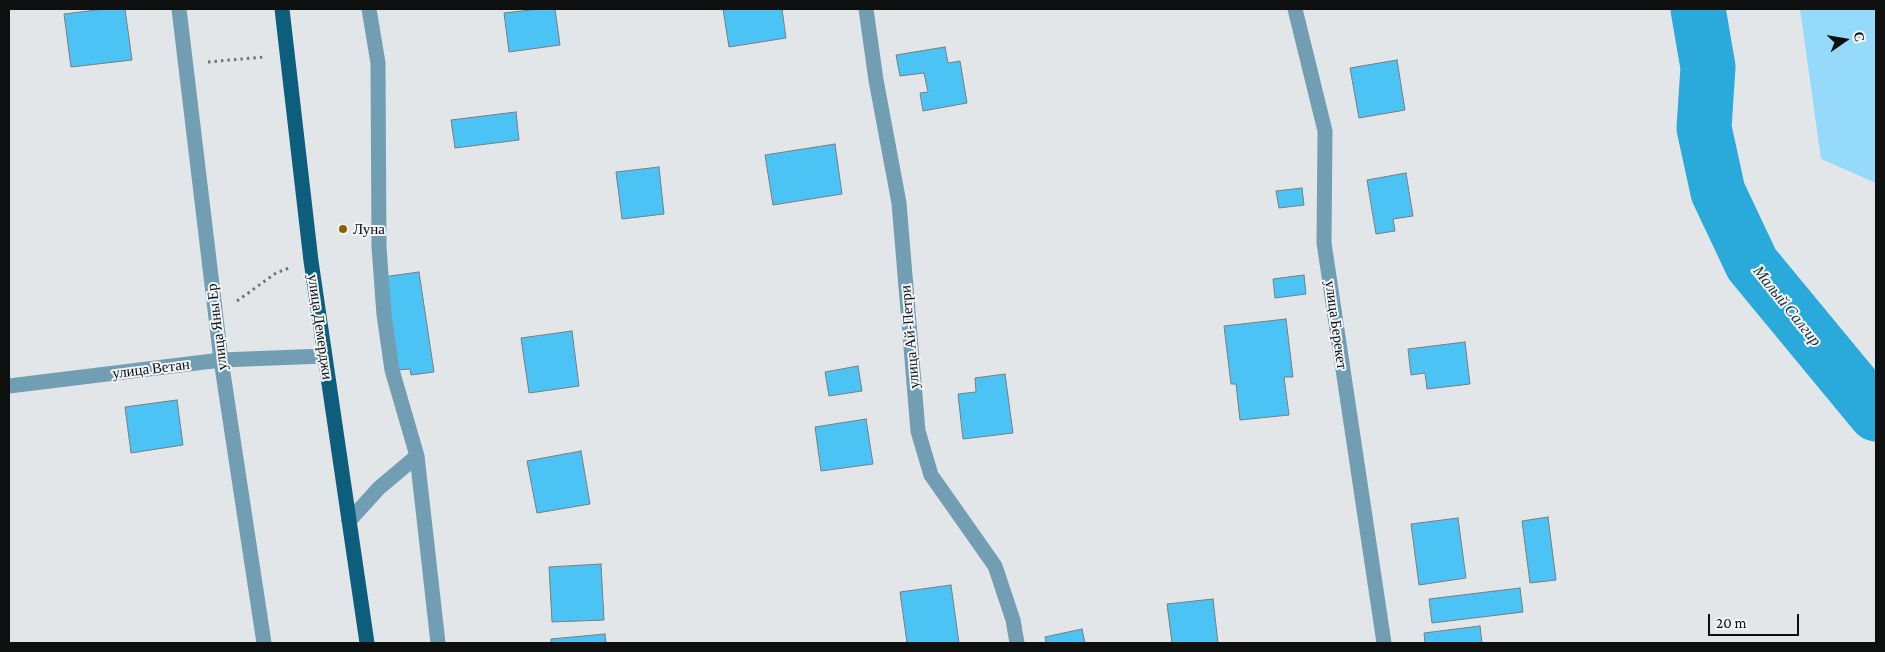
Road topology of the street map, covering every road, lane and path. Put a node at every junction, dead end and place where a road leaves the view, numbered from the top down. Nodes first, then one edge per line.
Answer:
1 (179, 9) edge
2 (282, 9) edge
3 (369, 9) edge
4 (866, 9) edge
5 (1295, 9) edge
6 (286, 55) junction
7 (185, 65) junction
8 (311, 261) junction
9 (216, 318) junction
10 (324, 356) junction
11 (220, 360) junction
12 (9, 386) edge
13 (417, 456) junction
14 (349, 521) junction
15 (264, 643) edge
16 (367, 643) edge
17 (438, 643) edge
18 (1016, 643) edge
19 (1384, 643) edge

1 - 7 street, улица Яны Ер
2 - 6 main road, улица Демерджи
3 - 13 street
4 - 18 street, улица Ай-Петри
5 - 19 street, улица Берекет
6 - 7 path
6 - 8 main road, улица Демерджи
7 - 9 street, улица Яны Ер
8 - 9 path
8 - 10 main road, улица Демерджи
9 - 11 street, улица Яны Ер
10 - 11 street, улица Ветан
10 - 14 main road, улица Демерджи
11 - 12 street, улица Ветан
11 - 15 street, улица Яны Ер
13 - 14 street
13 - 17 street
14 - 16 main road, улица Демерджи

